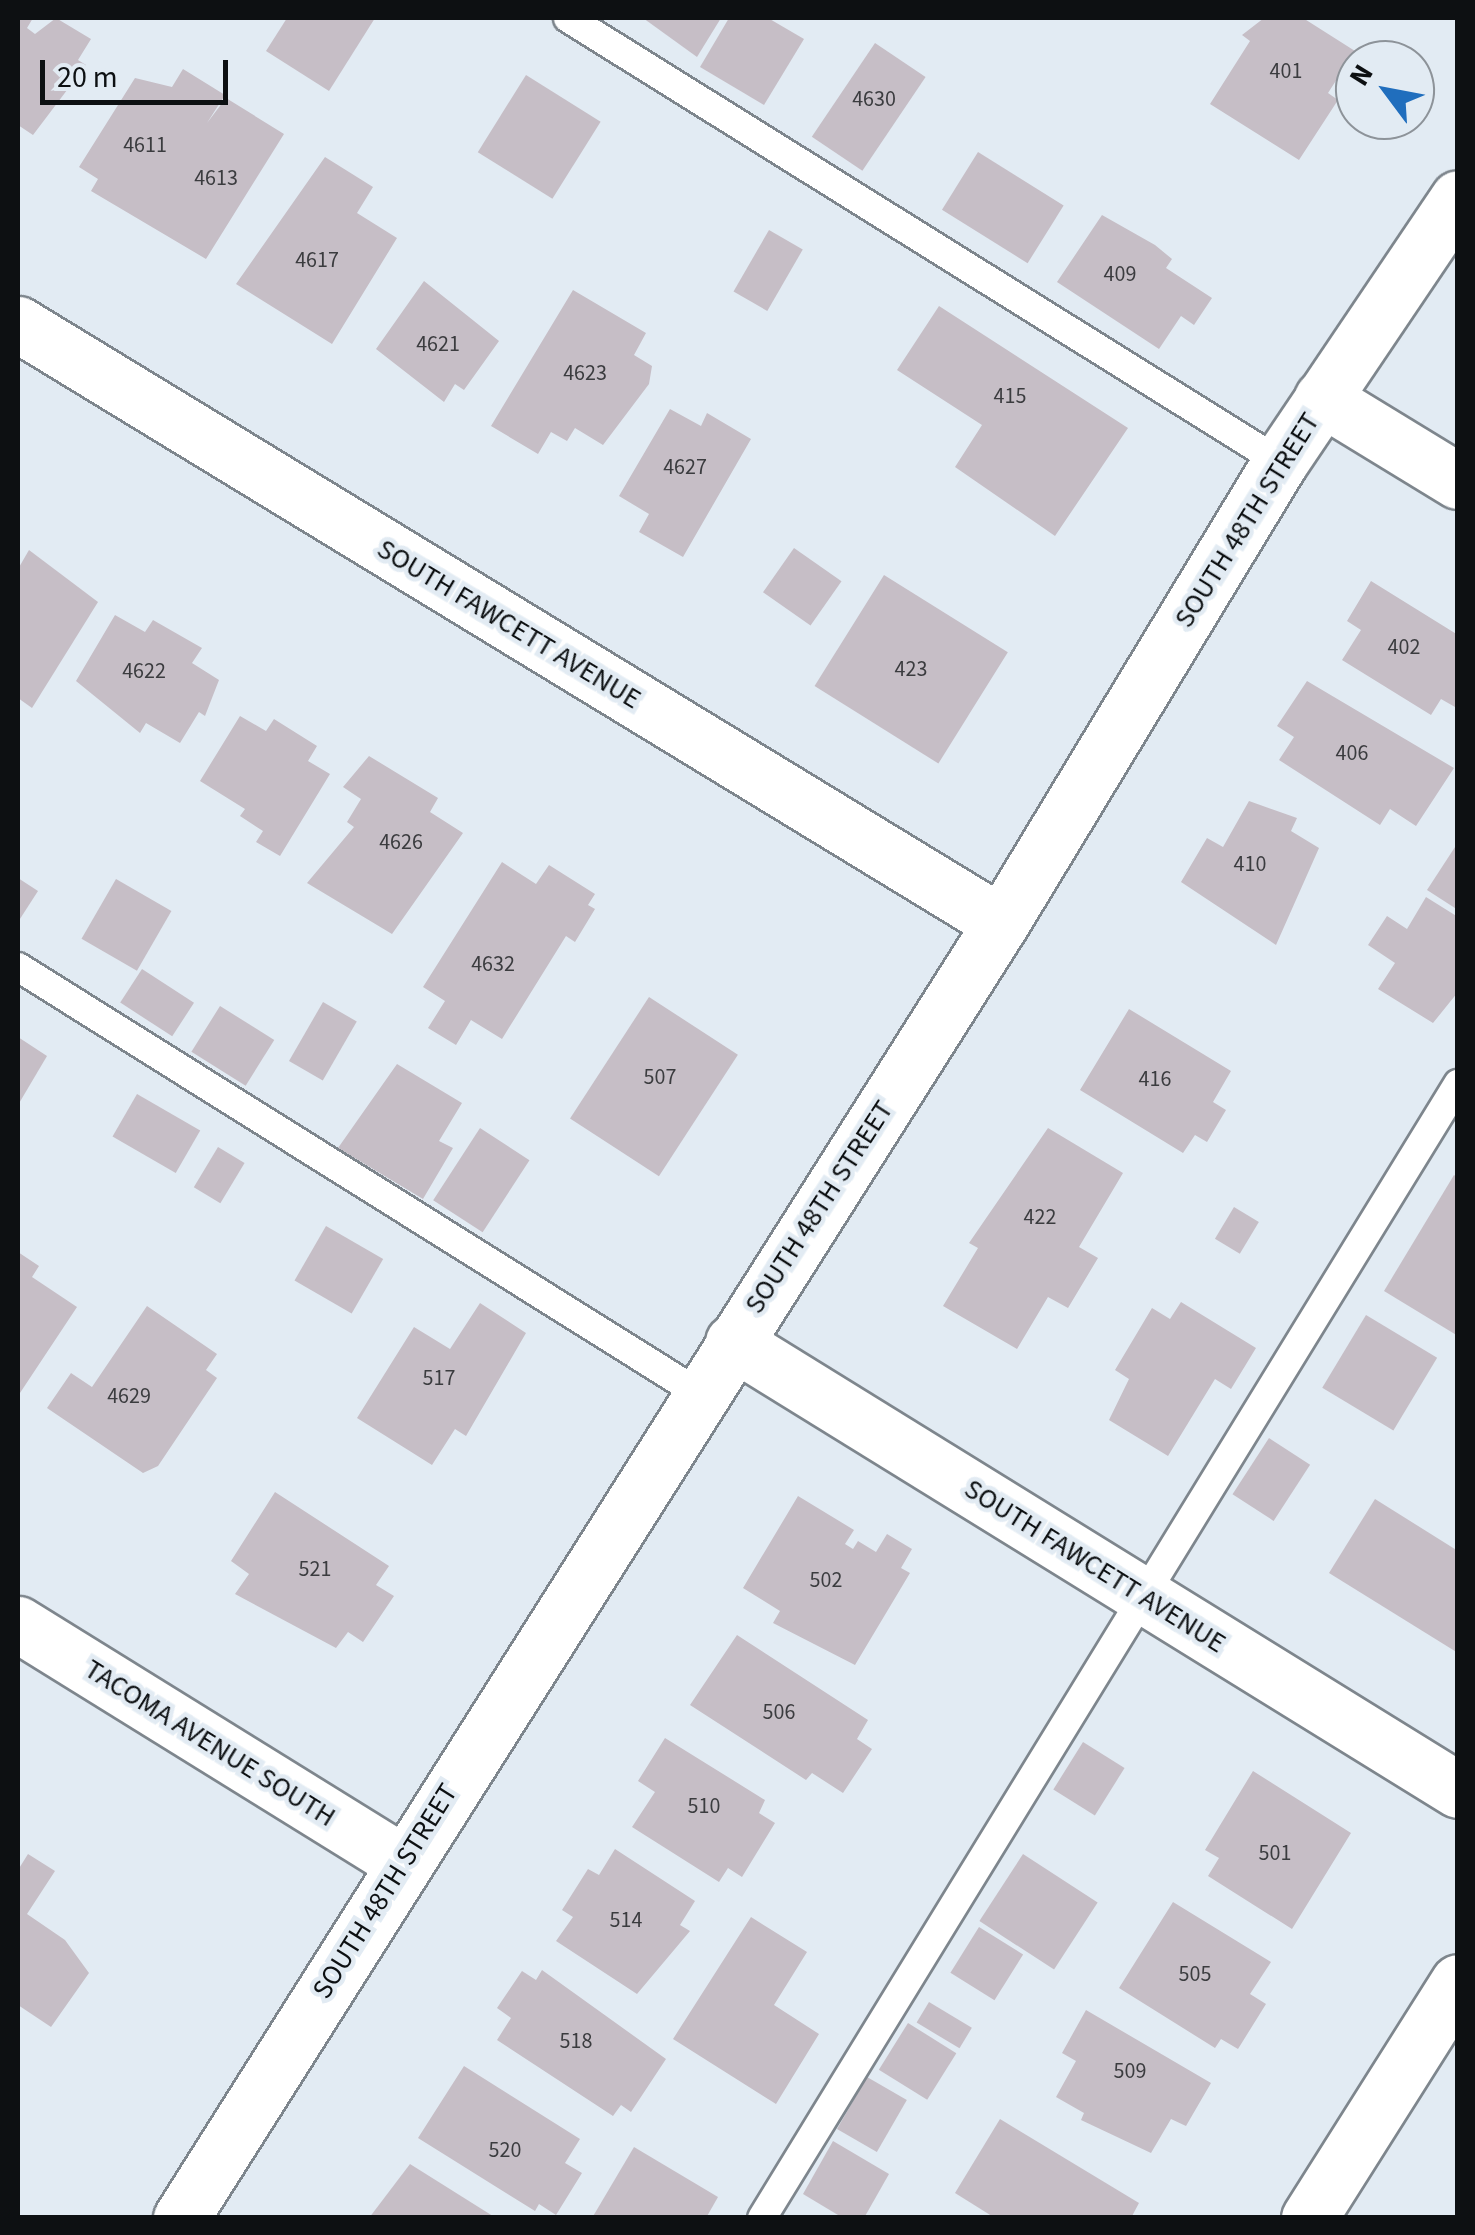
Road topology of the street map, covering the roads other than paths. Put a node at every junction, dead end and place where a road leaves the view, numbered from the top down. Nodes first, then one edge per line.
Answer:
1 (568, 18) edge
2 (1458, 198) edge
3 (18, 324) edge
4 (1322, 398) junction
5 (1280, 462) junction
6 (1458, 481) edge
7 (1000, 924) junction
8 (18, 967) edge
9 (1458, 1084) edge
10 (733, 1342) junction
11 (700, 1394) junction
12 (1148, 1598) junction
13 (18, 1624) edge
14 (1458, 1790) edge
15 (402, 1862) junction
16 (1458, 1982) edge
17 (181, 2218) edge
18 (762, 2218) edge
19 (1309, 2218) edge

1 - 5 lane
2 - 4 street, SOUTH 48TH STREET
3 - 7 street, SOUTH FAWCETT AVENUE
4 - 5 street, SOUTH 48TH STREET
4 - 6 street
5 - 7 street, SOUTH 48TH STREET
7 - 10 street, SOUTH 48TH STREET
8 - 11 lane
9 - 12 lane
10 - 11 street, SOUTH 48TH STREET
10 - 12 street, SOUTH FAWCETT AVENUE
11 - 15 street, SOUTH 48TH STREET
12 - 14 street, SOUTH FAWCETT AVENUE
12 - 18 lane
13 - 15 street, TACOMA AVENUE SOUTH
15 - 17 street, SOUTH 48TH STREET
16 - 19 street

